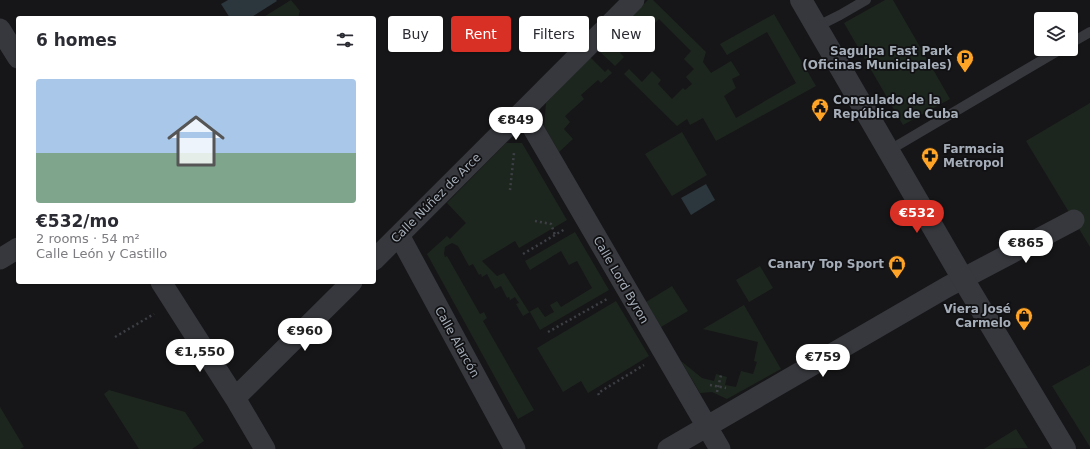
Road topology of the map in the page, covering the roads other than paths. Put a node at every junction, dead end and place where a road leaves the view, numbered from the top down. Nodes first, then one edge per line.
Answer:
1 (634, 0) edge
2 (801, 0) edge
3 (866, 0) edge
4 (816, 27) junction
5 (0, 29) edge
6 (1090, 32) edge
7 (1078, 39) edge
8 (16, 55) edge
9 (1048, 56) edge
10 (522, 111) junction
11 (888, 151) junction
12 (1074, 220) dead end
13 (399, 235) junction
14 (16, 249) edge
15 (376, 258) edge
16 (0, 259) edge
17 (963, 280) junction
18 (162, 284) edge
19 (350, 284) edge
20 (235, 398) junction
21 (707, 427) junction
22 (265, 449) edge
23 (515, 449) edge
24 (668, 449) edge
25 (720, 449) edge
26 (1065, 449) edge

1 - 10 street, Calle Núñez de Arce
2 - 4 street
3 - 4 lane
4 - 11 street
5 - 8 street
6 - 7 lane
9 - 11 lane
10 - 13 street, Calle Núñez de Arce
10 - 21 street, Calle Lord Byron
11 - 17 street
12 - 17 street
13 - 15 street, Calle Núñez de Arce
13 - 23 street, Calle Alarcón
14 - 16 street
17 - 21 street
17 - 26 street
18 - 20 street
19 - 20 street
20 - 22 street
21 - 24 street
21 - 25 street, Calle Lord Byron

